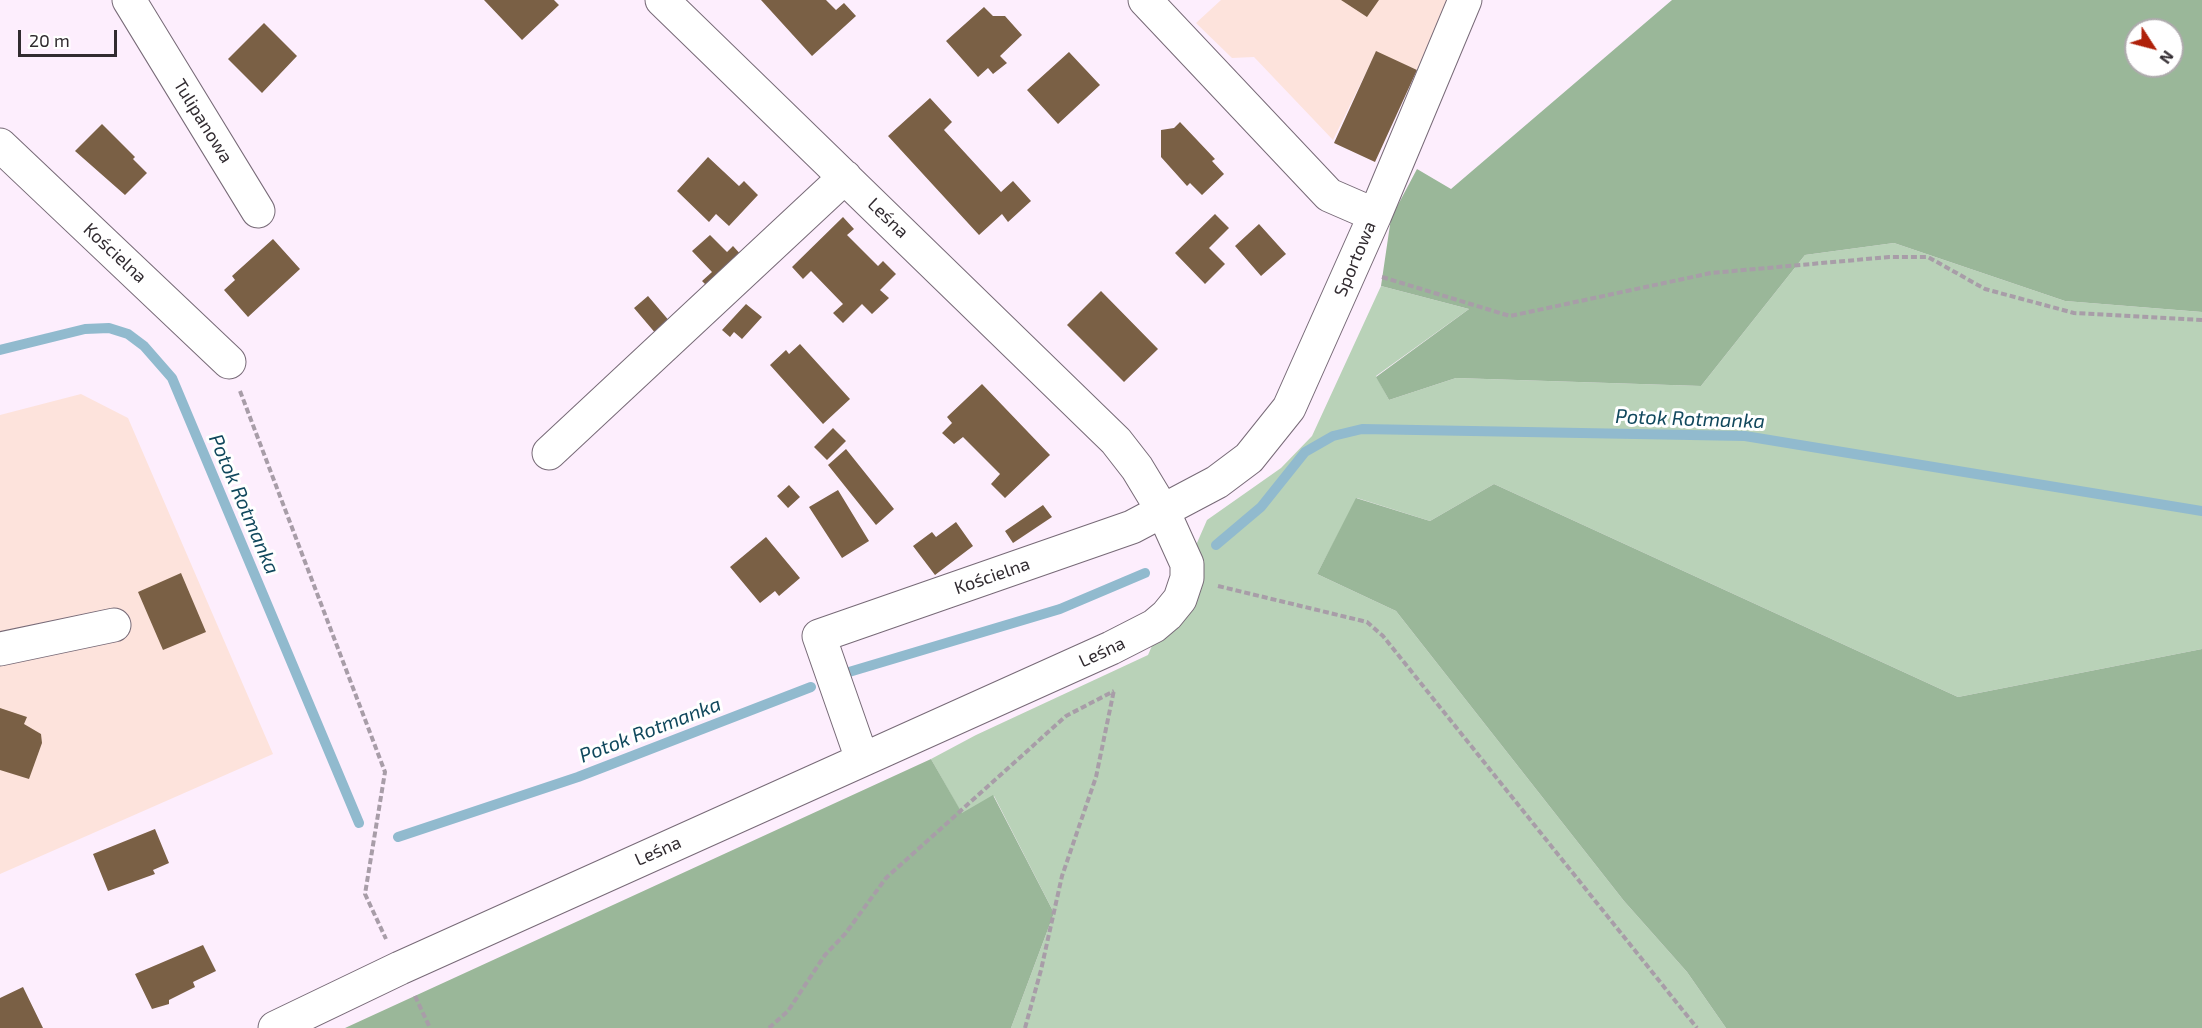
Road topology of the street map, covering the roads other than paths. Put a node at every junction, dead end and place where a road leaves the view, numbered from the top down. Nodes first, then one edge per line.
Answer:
1 (129, 0) edge
2 (662, 0) edge
3 (1145, 0) edge
4 (1465, 0) edge
5 (0, 145) edge
6 (845, 177) junction
7 (258, 211) dead end
8 (1375, 215) junction
9 (229, 362) road end
10 (549, 453) dead end
11 (1163, 511) junction
12 (114, 625) dead end
13 (0, 649) edge
14 (862, 759) junction
15 (275, 1028) edge

1 - 7 street, Tulipanowa
2 - 6 street, Leśna
3 - 8 street, Sportowa
4 - 8 street
5 - 9 street, Kościelna
6 - 10 street
6 - 11 street, Leśna
8 - 11 street, Sportowa
11 - 14 street, Leśna
11 - 14 street, Kościelna
12 - 13 street
14 - 15 street, Leśna

